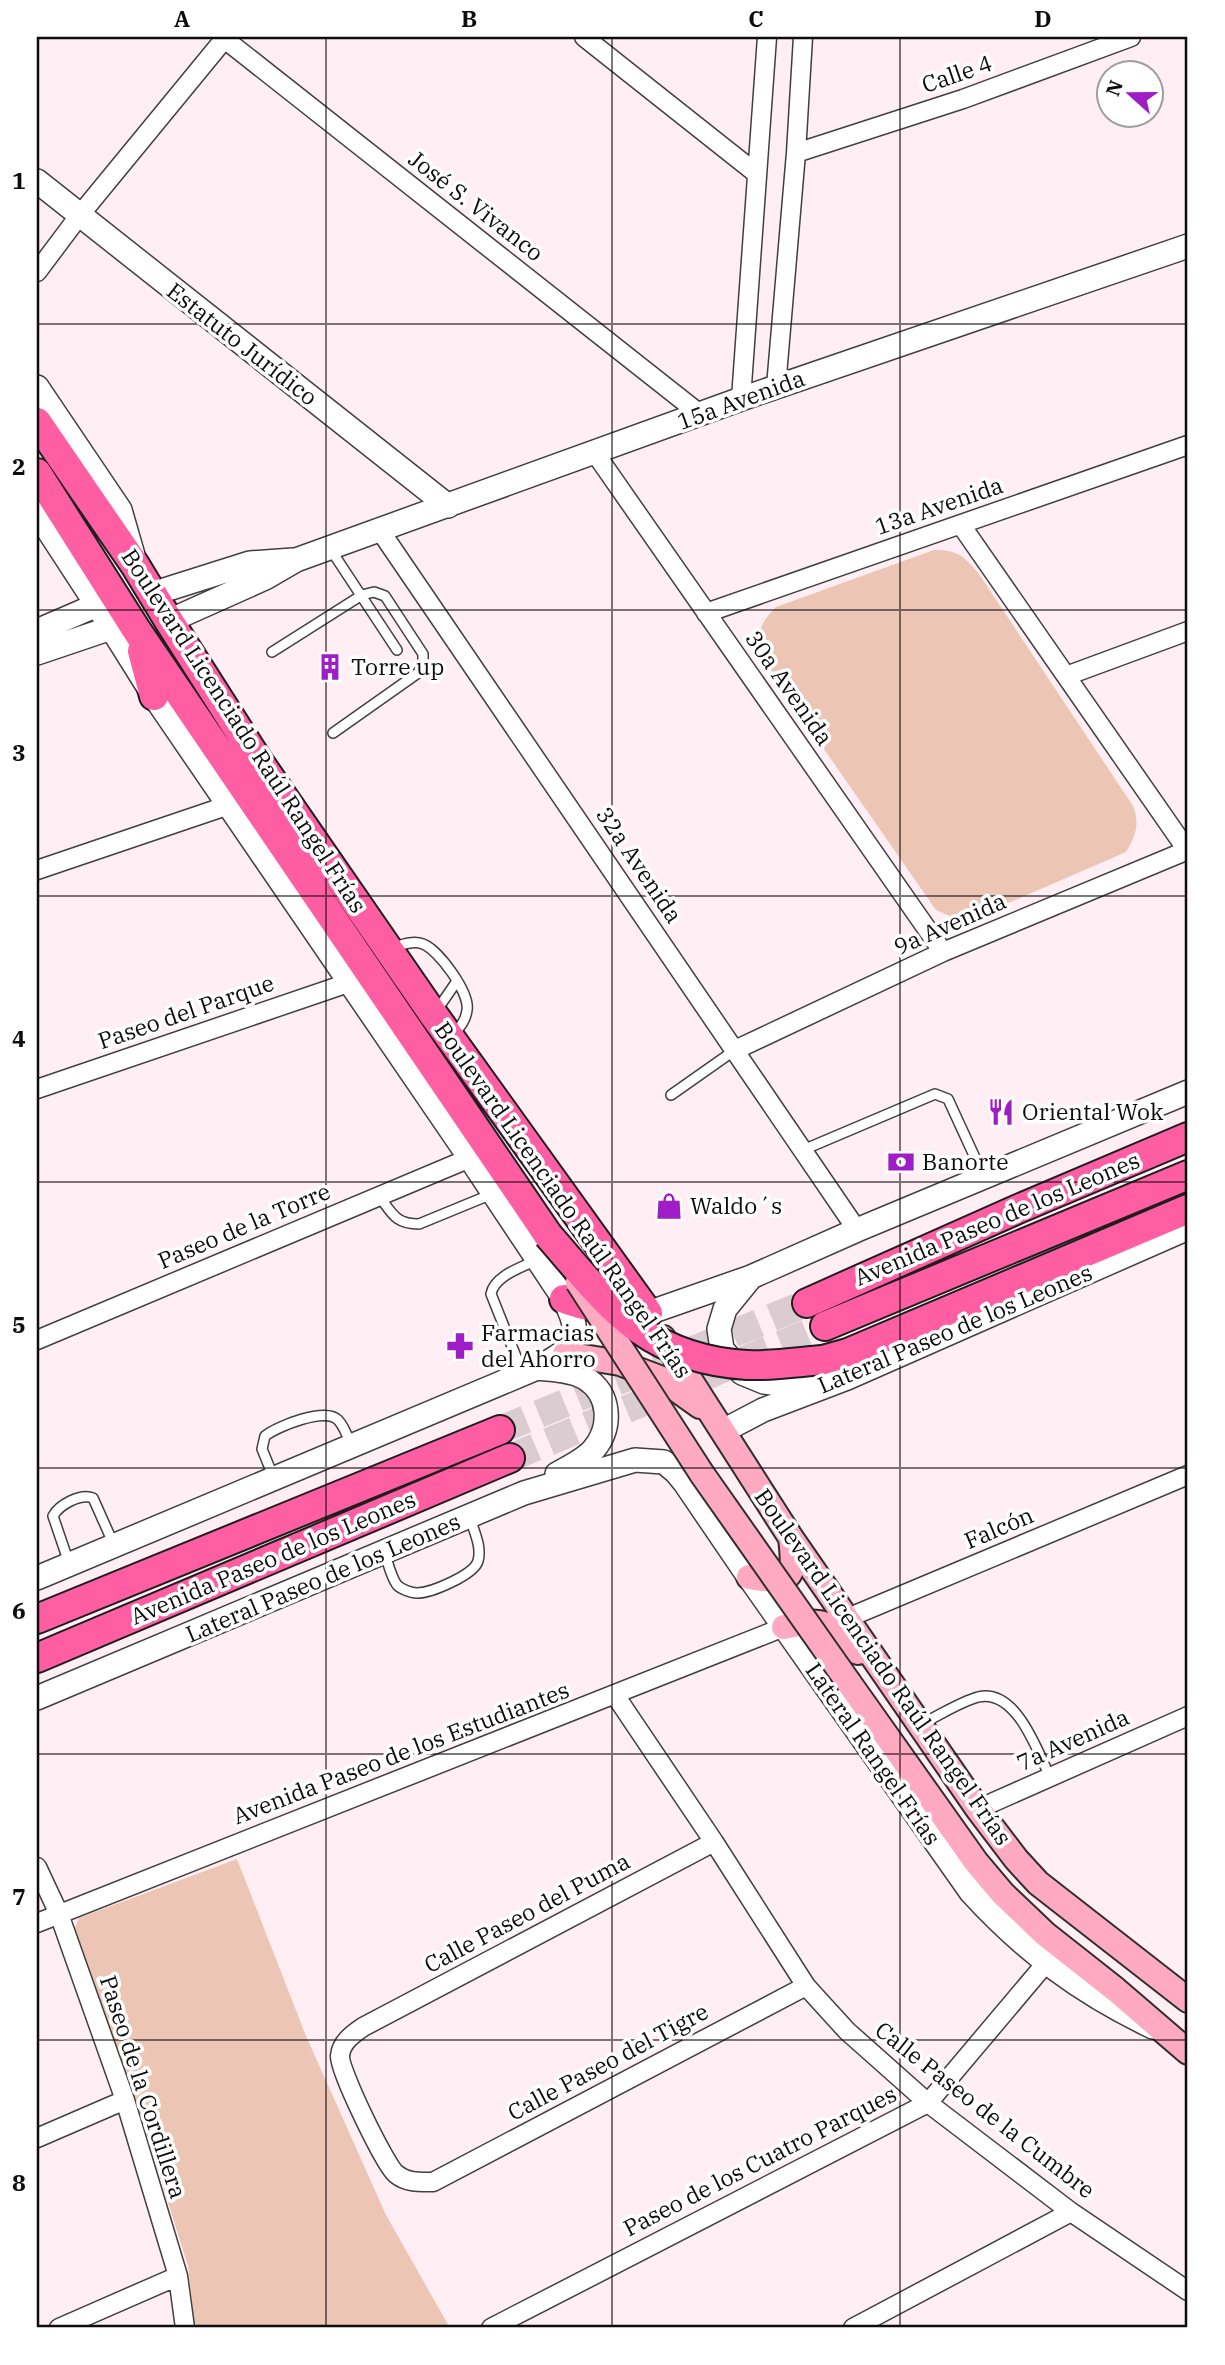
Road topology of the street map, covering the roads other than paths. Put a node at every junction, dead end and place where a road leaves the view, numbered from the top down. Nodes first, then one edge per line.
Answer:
1 (224, 37) edge
2 (584, 37) edge
3 (766, 37) edge
4 (803, 37) edge
5 (1131, 37) edge
6 (796, 153) junction
7 (757, 174) junction
8 (37, 181) edge
9 (79, 216) junction
10 (1188, 246) edge
11 (37, 272) edge
12 (37, 387) edge
13 (776, 387) junction
14 (741, 399) junction
15 (700, 414) junction
16 (37, 422) edge
17 (1188, 445) edge
18 (595, 453) junction
19 (37, 474) edge
20 (448, 506) junction
21 (37, 513) edge
22 (961, 525) junction
23 (379, 529) junction
24 (330, 548) junction
25 (63, 552) joint
26 (296, 560) junction
27 (135, 565) junction
28 (152, 594) junction
29 (362, 595) junction
30 (105, 598) junction
31 (706, 613) junction
32 (169, 621) junction
33 (124, 630) junction
34 (37, 631) edge
35 (1188, 631) edge
36 (397, 650) dead end
37 (37, 653) edge
38 (272, 653) dead end
39 (1066, 676) junction
40 (154, 696) joint
41 (332, 733) dead end
42 (229, 805) junction
43 (1188, 850) edge
44 (37, 870) edge
45 (388, 949) junction
46 (943, 952) junction
47 (457, 981) junction
48 (351, 982) junction
49 (433, 1014) junction
50 (451, 1038) junction
51 (735, 1050) junction
52 (37, 1089) edge
53 (1188, 1092) edge
54 (671, 1095) dead end
55 (1188, 1137) edge
56 (803, 1150) junction
57 (471, 1158) junction
58 (1188, 1175) edge
59 (984, 1177) junction
60 (493, 1193) junction
61 (379, 1196) junction
62 (1188, 1209) edge
63 (1188, 1228) edge
64 (857, 1230) junction
65 (542, 1247) junction
66 (610, 1261) junction
67 (751, 1277) junction
68 (564, 1299) junction
69 (807, 1303) tunnel mouth
70 (648, 1313) junction
71 (825, 1326) tunnel mouth
72 (37, 1340) edge
73 (565, 1354) junction
74 (530, 1371) junction
75 (847, 1378) junction
76 (716, 1422) junction
77 (500, 1430) tunnel mouth
78 (352, 1446) junction
79 (510, 1458) tunnel mouth
80 (613, 1465) joint
81 (1188, 1475) edge
82 (273, 1478) junction
83 (524, 1493) junction
84 (469, 1517) junction
85 (791, 1538) junction
86 (114, 1545) junction
87 (384, 1552) junction
88 (69, 1564) junction
89 (749, 1577) junction
90 (37, 1578) edge
91 (37, 1619) edge
92 (838, 1622) junction
93 (784, 1627) junction
94 (37, 1658) edge
95 (615, 1696) junction
96 (37, 1698) edge
97 (1188, 1716) edge
98 (914, 1717) junction
99 (1050, 1777) junction
100 (978, 1809) junction
101 (714, 1842) junction
102 (37, 1867) edge
103 (59, 1914) junction
104 (37, 1923) edge
105 (1045, 1963) junction
106 (806, 1986) junction
107 (1184, 1992) edge
108 (1166, 2033) junction
109 (1188, 2052) edge
110 (125, 2100) junction
111 (928, 2102) junction
112 (37, 2138) edge
113 (433, 2182) joint
114 (1071, 2211) junction
115 (178, 2276) junction
116 (1188, 2291) edge
117 (59, 2328) edge
118 (185, 2328) edge
119 (491, 2328) edge
120 (853, 2328) edge

1 - 9 street
1 - 15 street, José S. Vivanco
2 - 7 street
3 - 7 street
4 - 6 street
5 - 6 street, Calle 4
6 - 13 street
7 - 14 street
8 - 9 street, Estatuto Jurídico
9 - 11 street
9 - 20 street, Estatuto Jurídico
10 - 13 street, 15a Avenida
12 - 27 street
13 - 14 street, 15a Avenida
14 - 15 street, 15a Avenida
15 - 18 street, 15a Avenida
16 - 27 main road, Boulevard Licenciado Raúl Rangel Frías
17 - 22 street, 13a Avenida
18 - 20 street, 15a Avenida
18 - 31 street, 30a Avenida
19 - 30 main road, Boulevard Licenciado Raúl Rangel Frías
20 - 23 street, 15a Avenida
21 - 25 street
22 - 31 street, 13a Avenida
22 - 39 street
23 - 24 street, 15a Avenida
23 - 51 street, 32a Avenida
24 - 26 street, 15a Avenida
24 - 29 lane
25 - 30 main road
26 - 28 street, 15a Avenida
26 - 32 street, 15a Avenida
27 - 28 main road, Boulevard Licenciado Raúl Rangel Frías
28 - 32 main road, Boulevard Licenciado Raúl Rangel Frías
29 - 36 lane
29 - 38 lane
29 - 41 lane
30 - 33 main road, Boulevard Licenciado Raúl Rangel Frías
30 - 34 street
31 - 46 street, 30a Avenida
32 - 45 main road, Boulevard Licenciado Raúl Rangel Frías
33 - 37 street
33 - 40 main road
33 - 65 main road, Boulevard Licenciado Raúl Rangel Frías
35 - 39 street
39 - 43 street
40 - 42 street
42 - 44 street
42 - 48 street
43 - 46 street, 9a Avenida
45 - 47 lane
45 - 49 main road, Boulevard Licenciado Raúl Rangel Frías
46 - 51 street, 9a Avenida
47 - 49 lane
47 - 50 lane
48 - 52 street, Paseo del Parque
48 - 57 street
49 - 50 main road, Boulevard Licenciado Raúl Rangel Frías
50 - 66 main road, Boulevard Licenciado Raúl Rangel Frías
51 - 54 lane
51 - 56 street, 32a Avenida
53 - 59 street
55 - 69 main road, Avenida Paseo de los Leones
56 - 59 lane
56 - 64 street, 32a Avenida
57 - 60 street
57 - 61 street, Paseo de la Torre
58 - 71 main road, Avenida Paseo de los Leones
59 - 64 street
60 - 61 lane
60 - 65 street
61 - 72 street, Paseo de la Torre
62 - 65 main road, bridge
63 - 75 street, Lateral Paseo de los Leones
64 - 67 street
65 - 68 street
65 - 74 lane
65 - 108 main road, Boulevard Licenciado Raúl Rangel Frías, bridge
66 - 68 main road
66 - 70 main road, Boulevard Licenciado Raúl Rangel Frías
67 - 70 street
67 - 75 street
68 - 73 street
70 - 76 main road, Boulevard Licenciado Raúl Rangel Frías
73 - 74 street
73 - 76 main road
74 - 78 street
74 - 83 street
75 - 76 street, Lateral Paseo de los Leones
76 - 85 main road, Boulevard Licenciado Raúl Rangel Frías
77 - 91 main road, Avenida Paseo de los Leones
78 - 82 street
78 - 82 lane
79 - 94 main road, Avenida Paseo de los Leones
80 - 83 street, Lateral Paseo de los Leones
80 - 89 street, Lateral Rangel Frías
81 - 92 street, Falcón
82 - 86 street
83 - 84 street, Lateral Paseo de los Leones
84 - 87 street, Lateral Paseo de los Leones
84 - 87 lane
85 - 89 main road
85 - 92 main road, Boulevard Licenciado Raúl Rangel Frías
86 - 88 street
86 - 88 lane
87 - 96 street, Lateral Paseo de los Leones
88 - 90 street
89 - 93 street, Lateral Rangel Frías
92 - 93 main road
92 - 98 main road, Boulevard Licenciado Raúl Rangel Frías
93 - 95 street, Avenida Paseo de los Estudiantes
93 - 105 street, Lateral Rangel Frías
95 - 101 street, Calle Paseo de la Cumbre
95 - 103 street, Avenida Paseo de los Estudiantes
97 - 99 street, 7a Avenida
98 - 99 lane
98 - 100 main road, Boulevard Licenciado Raúl Rangel Frías
99 - 100 street, 7a Avenida
100 - 107 main road, Boulevard Licenciado Raúl Rangel Frías
101 - 106 street, Calle Paseo de la Cumbre
101 - 113 street, Calle Paseo del Puma
102 - 103 street, Paseo de la Cordillera
103 - 104 street, Avenida Paseo de los Estudiantes
103 - 110 street, Paseo de la Cordillera
105 - 108 street, Lateral Rangel Frías
105 - 111 street, Paseo de los Cuatro Parques
106 - 111 street, Calle Paseo de la Cumbre
106 - 113 street, Calle Paseo del Tigre
108 - 109 main road, Boulevard Licenciado Raúl Rangel Frías
110 - 112 street
110 - 115 street, Paseo de la Cordillera
111 - 114 street, Calle Paseo de la Cumbre
111 - 119 street, Paseo de los Cuatro Parques
114 - 116 street, Calle Paseo de la Cumbre
114 - 120 street
115 - 117 street
115 - 118 street, Paseo de la Cordillera

